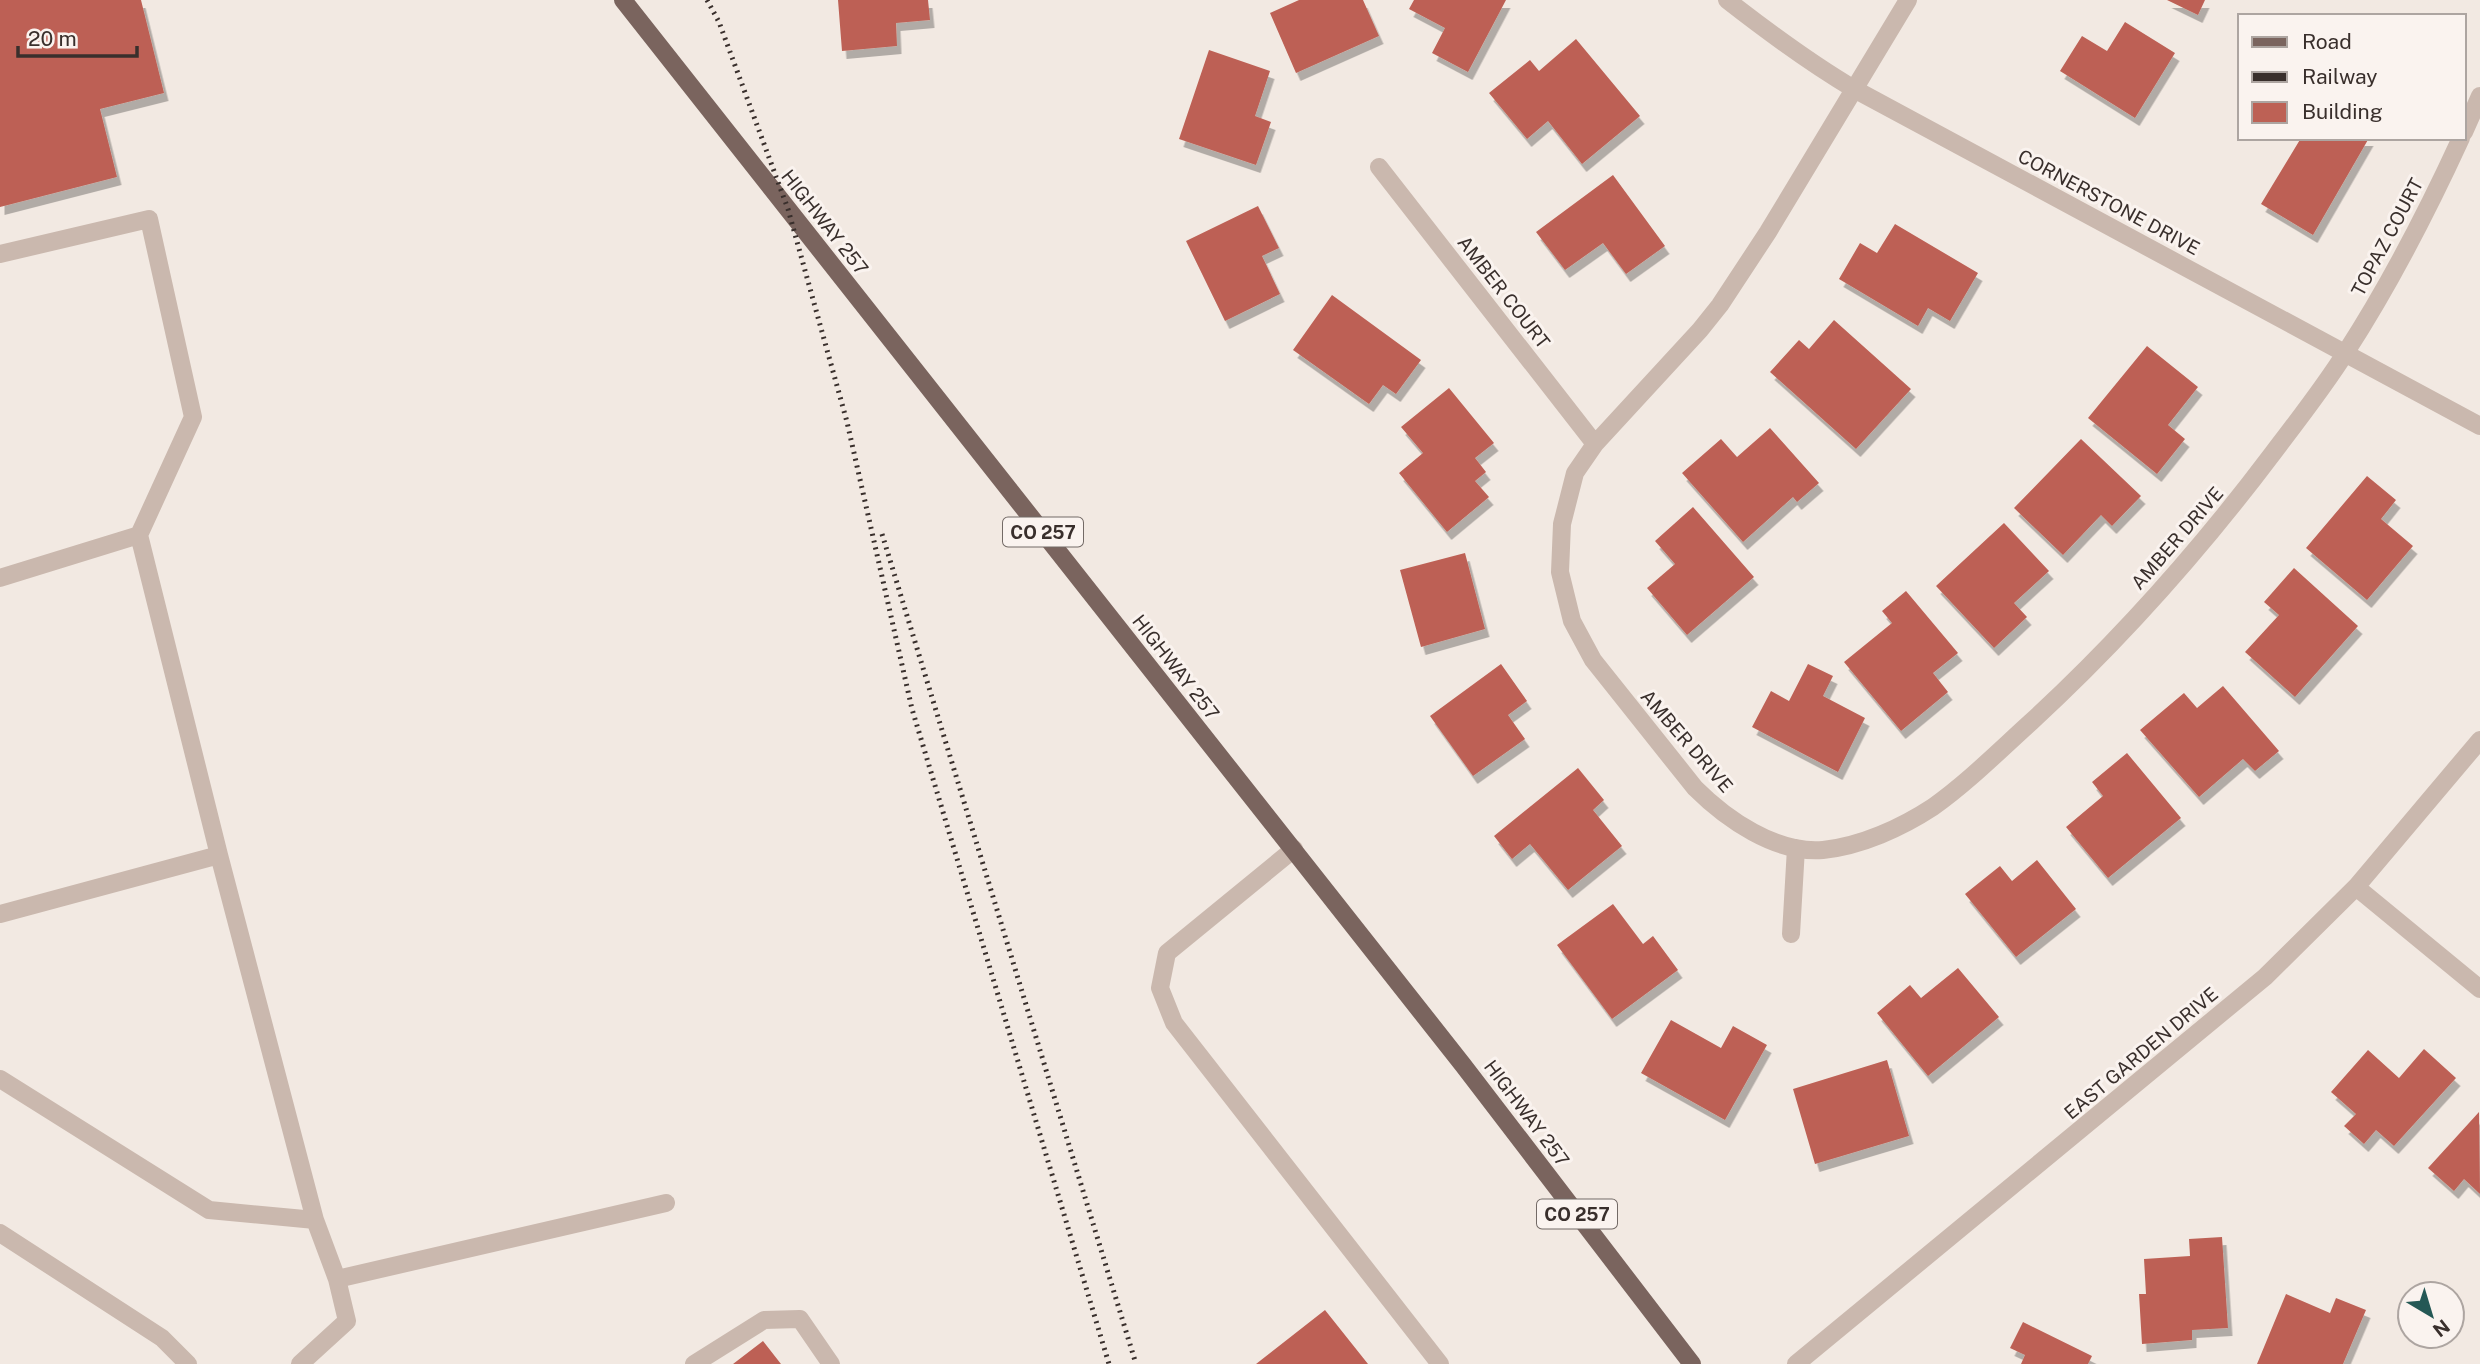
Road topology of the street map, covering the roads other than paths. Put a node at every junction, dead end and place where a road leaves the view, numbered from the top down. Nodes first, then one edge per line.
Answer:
1 (623, 0) edge
2 (1727, 0) edge
3 (1908, 0) edge
4 (1854, 89) junction
5 (2480, 96) edge
6 (2466, 128) edge
7 (2460, 140) edge
8 (1379, 167) dead end
9 (0, 254) edge
10 (2345, 354) junction
11 (2480, 426) edge
12 (1595, 444) junction
13 (139, 535) junction
14 (0, 579) edge
15 (2480, 740) edge
16 (1797, 848) junction
17 (1294, 849) junction
18 (219, 855) junction
19 (2356, 887) junction
20 (0, 914) edge
21 (1791, 934) dead end
22 (2480, 989) edge
23 (0, 1079) edge
24 (666, 1203) dead end
25 (315, 1220) junction
26 (0, 1233) edge
27 (337, 1279) junction
28 (188, 1364) edge
29 (300, 1364) edge
30 (694, 1364) edge
31 (831, 1364) edge
32 (1440, 1364) edge
33 (1692, 1364) edge
34 (1796, 1364) edge

1 - 17 main road, HIGHWAY 257 / CO 257
2 - 4 street, CORNERSTONE DRIVE
3 - 4 street, AMBER DRIVE
4 - 10 street, CORNERSTONE DRIVE
4 - 12 street, AMBER DRIVE
5 - 6 street
7 - 10 street, TOPAZ COURT
8 - 12 street, AMBER COURT
9 - 13 street
10 - 11 street, CORNERSTONE DRIVE
10 - 16 street, AMBER DRIVE
12 - 16 street, AMBER DRIVE
13 - 14 street
13 - 18 street
15 - 19 street, EAST GARDEN DRIVE
16 - 21 street
17 - 32 street
17 - 33 main road, HIGHWAY 257 / CO 257
18 - 20 street
18 - 25 street
19 - 22 street
19 - 34 street, EAST GARDEN DRIVE
23 - 25 street
24 - 27 street
25 - 27 street
26 - 28 street
27 - 29 street
30 - 31 street

